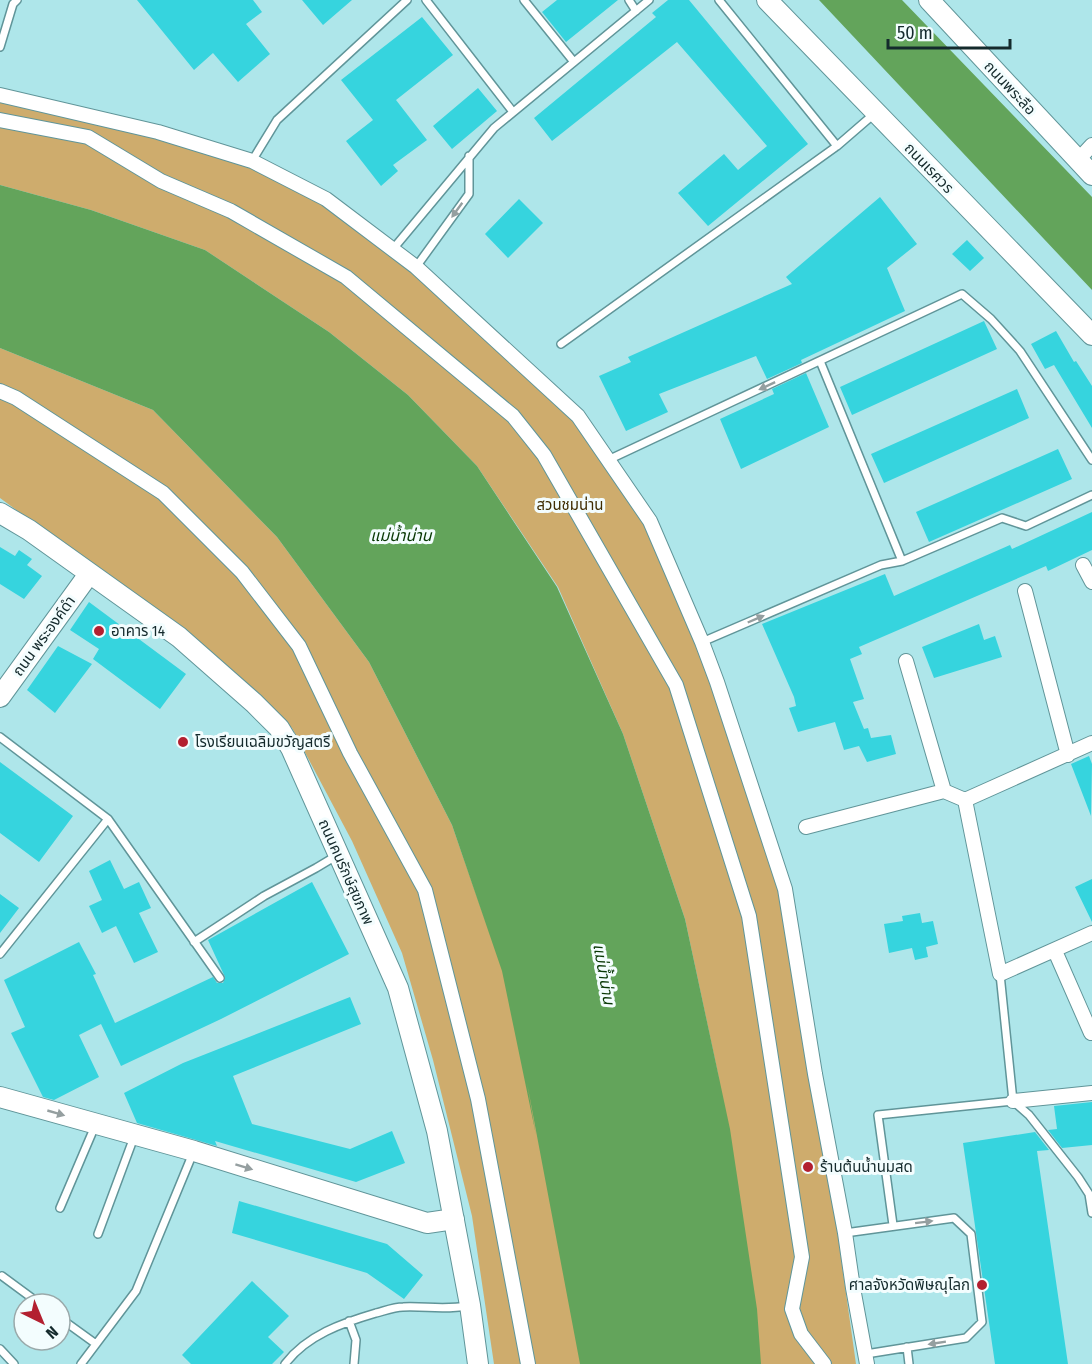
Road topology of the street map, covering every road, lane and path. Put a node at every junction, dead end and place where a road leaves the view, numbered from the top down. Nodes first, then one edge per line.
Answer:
1 (17, 0) edge
2 (407, 0) edge
3 (426, 0) edge
4 (524, 0) edge
5 (629, 0) edge
6 (649, 0) edge
7 (719, 0) edge
8 (767, 0) edge
9 (929, 0) edge
10 (636, 11) junction
11 (0, 47) edge
12 (574, 62) junction
13 (0, 94) edge
14 (513, 112) junction
15 (876, 113) junction
16 (0, 120) edge
17 (1092, 145) edge
18 (837, 146) junction
19 (469, 156) junction
20 (1078, 160) junction
21 (252, 162) junction
22 (1092, 175) edge
23 (393, 249) junction
24 (416, 267) junction
25 (1092, 335) edge
26 (561, 344) dead end
27 (820, 361) junction
28 (0, 391) edge
29 (1092, 459) edge
30 (608, 460) junction
31 (1092, 495) edge
32 (0, 513) edge
33 (902, 561) junction
34 (1083, 565) dead end
35 (89, 574) junction
36 (1092, 582) edge
37 (1025, 591) dead end
38 (702, 642) junction
39 (906, 661) dead end
40 (0, 697) edge
41 (0, 737) edge
42 (1092, 743) edge
43 (1068, 755) junction
44 (944, 791) junction
45 (965, 800) junction
46 (108, 819) junction
47 (806, 827) dead end
48 (339, 854) junction
49 (1092, 933) edge
50 (194, 942) junction
51 (1054, 951) junction
52 (0, 954) edge
53 (1000, 974) junction
54 (219, 978) dead end
55 (1091, 1033) edge
56 (1092, 1094) edge
57 (0, 1097) edge
58 (1013, 1101) junction
59 (96, 1124) junction
60 (135, 1135) junction
61 (194, 1151) junction
62 (60, 1208) dead end
63 (1092, 1212) edge
64 (454, 1219) junction
65 (893, 1225) junction
66 (845, 1233) junction
67 (98, 1234) dead end
68 (2, 1276) dead end
69 (24, 1292) edge
70 (470, 1305) junction
71 (349, 1321) junction
72 (72, 1327) edge
73 (96, 1344) junction
74 (907, 1347) junction
75 (0, 1349) edge
76 (866, 1359) edge
77 (14, 1364) edge
78 (81, 1364) edge
79 (285, 1364) edge
80 (354, 1364) edge
81 (478, 1364) edge
82 (528, 1364) edge
83 (824, 1364) edge
84 (909, 1364) edge

1 - 11 lane
2 - 21 lane
3 - 14 lane
4 - 12 lane
5 - 10 lane
6 - 10 lane
7 - 18 lane
8 - 15 street, ถนนเรศวร
9 - 20 street, ถนนพระลือ
10 - 12 lane
12 - 14 lane
13 - 21 street
14 - 19 lane
15 - 18 lane
15 - 25 street, ถนนเรศวร
16 - 83 street
17 - 20 street
18 - 26 lane
19 - 23 lane
19 -> 24 lane
20 - 22 street, ถนนพระลือ
21 - 23 street
23 - 24 street
24 - 30 street
27 - 29 lane
27 -> 30 lane
27 - 33 lane
28 - 82 street
30 - 38 street
31 - 33 lane
32 - 35 street, ถนนคนรักษ์สุขภาพ
38 -> 33 lane
34 - 36 street
35 - 40 street, ถนน พระองค์ดำ
35 - 48 street, ถนนคนรักษ์สุขภาพ
37 - 43 street
38 - 66 street
39 - 44 street
41 - 46 lane
42 - 43 street
43 - 45 street
44 - 45 street
44 - 47 street
45 - 53 street
46 - 50 lane
46 - 52 lane
48 - 50 lane
48 - 64 street, ถนนคนรักษ์สุขภาพ
49 - 51 street
50 - 54 lane
51 - 53 street
51 - 55 street
53 - 58 lane
56 - 58 street
57 -> 59 street
58 - 63 lane
58 - 65 lane
59 - 60 street
59 - 62 lane
60 - 61 street
60 - 67 lane
61 -> 64 street
61 - 73 lane
64 - 70 street, ถนนคนรักษ์สุขภาพ
65 - 66 lane
65 -> 74 lane
66 - 76 street
68 - 69 lane
70 - 71 lane
70 - 81 street, ถนนคนรักษ์สุขภาพ
71 - 79 lane
71 - 80 lane
72 - 73 lane
73 - 78 lane
74 - 76 lane
74 - 84 lane
75 - 77 lane

